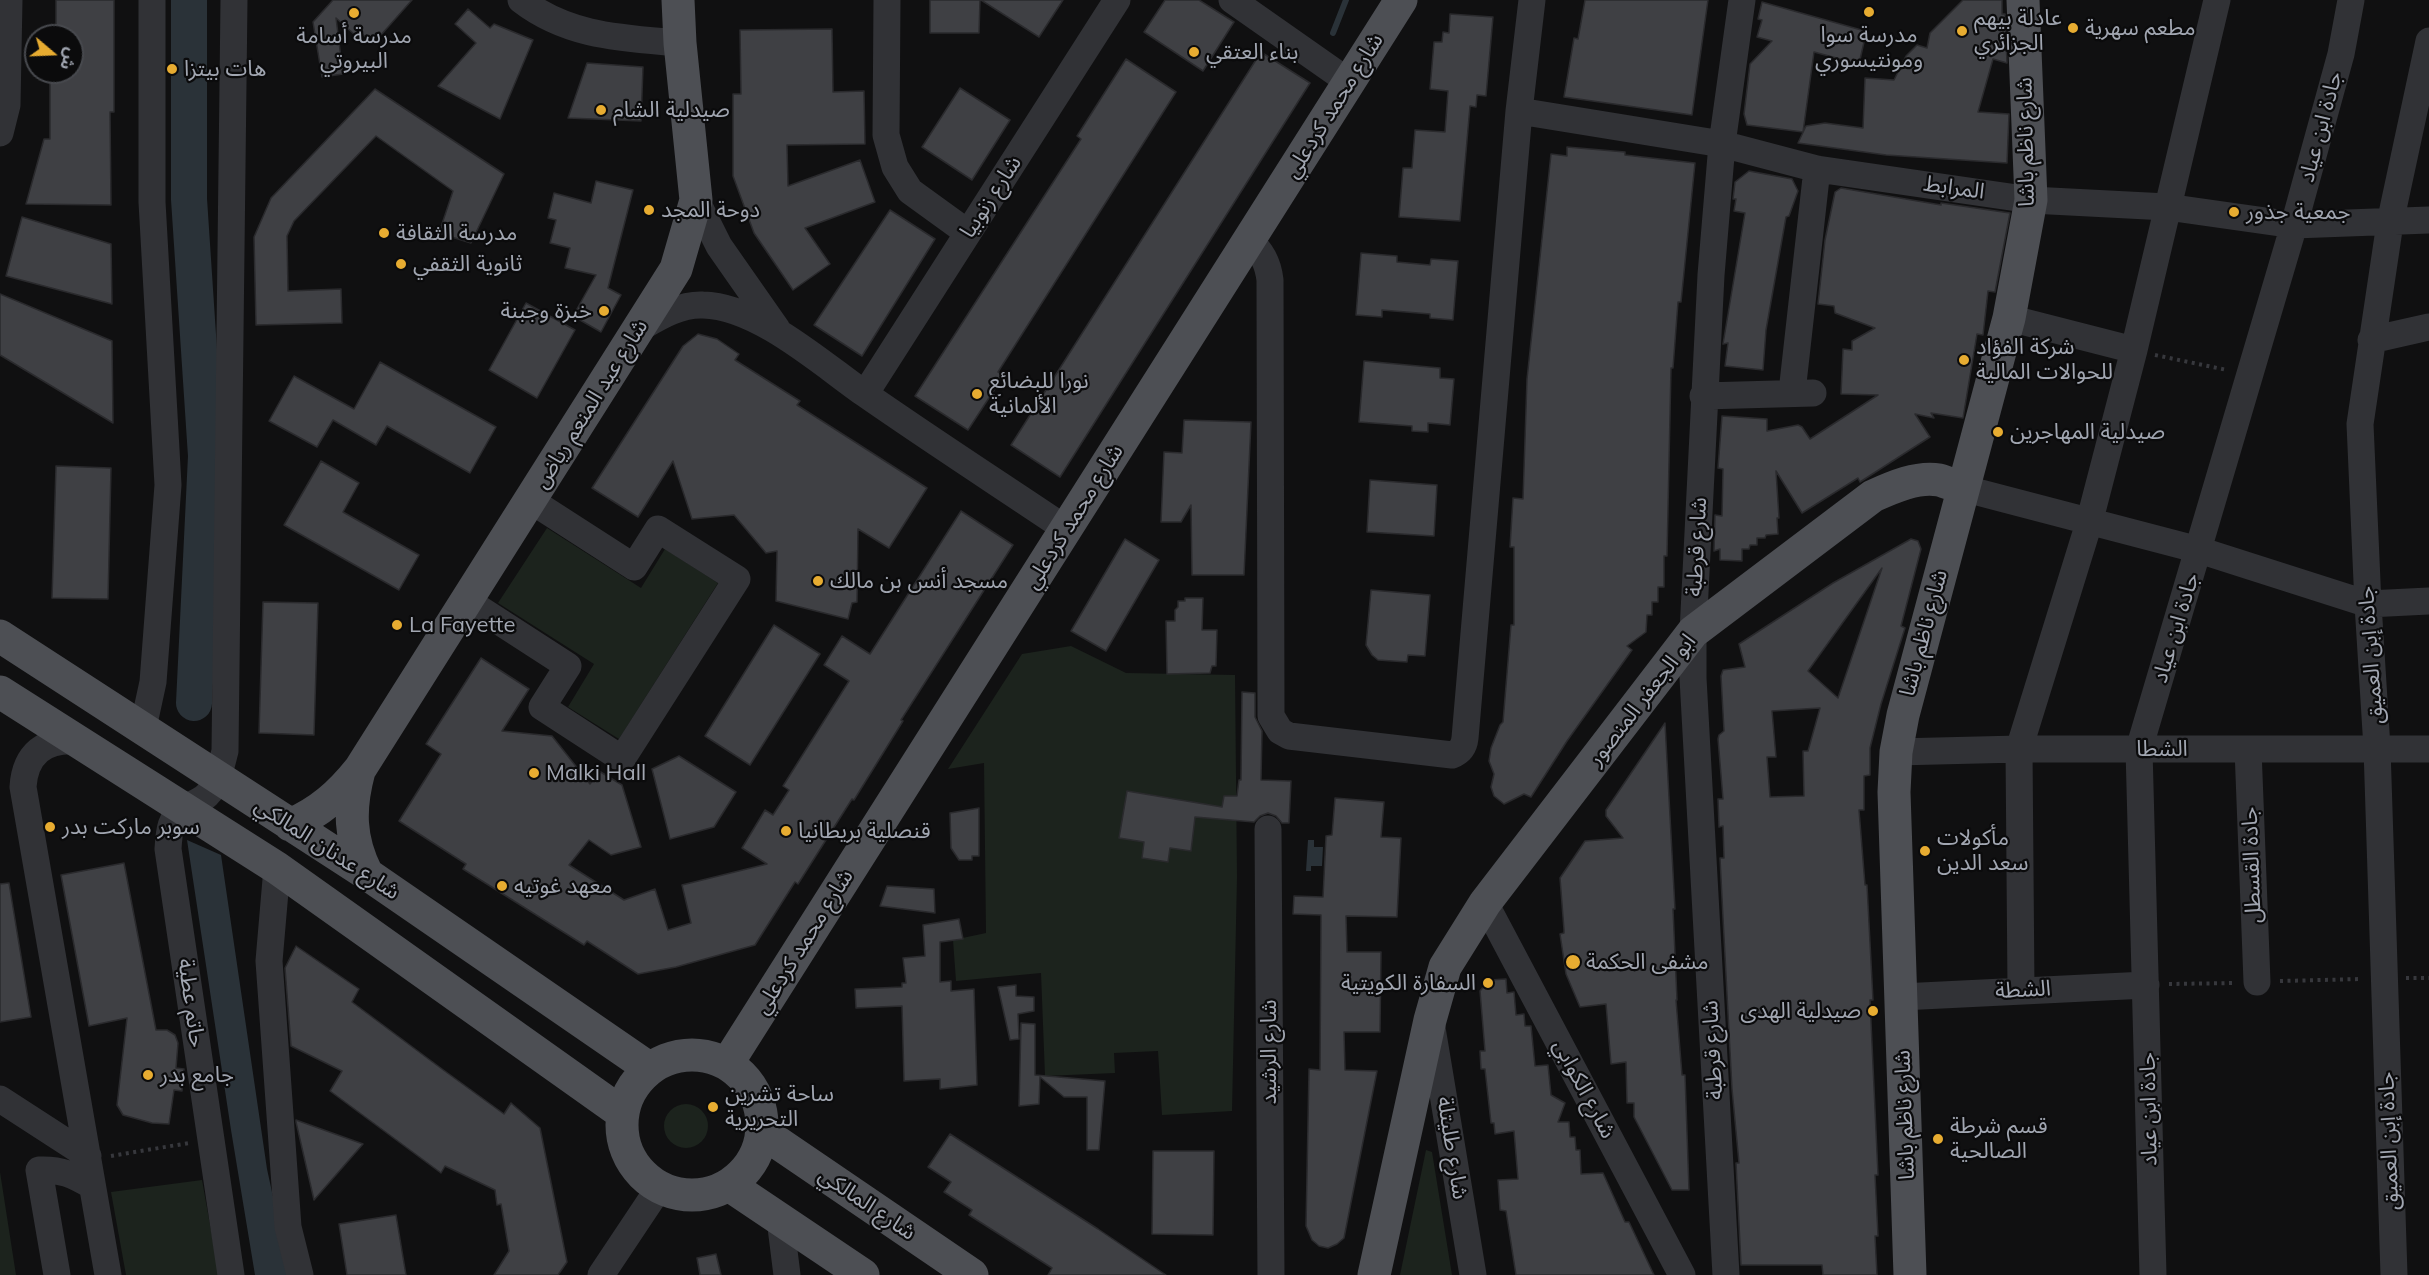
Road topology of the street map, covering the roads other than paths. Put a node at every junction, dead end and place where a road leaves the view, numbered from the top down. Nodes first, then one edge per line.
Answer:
1 (9, 0) edge
2 (152, 0) edge
3 (234, 0) edge
4 (521, 0) edge
5 (678, 0) edge
6 (887, 0) edge
7 (1117, 0) edge
8 (1232, 0) edge
9 (1401, 0) edge
10 (1533, 0) edge
11 (1742, 0) edge
12 (2023, 0) edge
13 (2217, 0) edge
14 (2351, 0) edge
15 (2429, 41) edge
16 (680, 43) junction
17 (1349, 82) junction
18 (1519, 111) junction
19 (0, 133) edge
20 (1722, 144) junction
21 (1817, 168) junction
22 (696, 200) junction
23 (2031, 200) junction
24 (2166, 207) junction
25 (2429, 220) edge
26 (2390, 223) junction
27 (2294, 225) junction
28 (968, 232) junction
29 (1249, 241) junction
30 (2009, 318) junction
31 (2429, 327) edge
32 (640, 328) junction
33 (780, 333) junction
34 (2371, 340) junction
35 (2134, 350) junction
36 (865, 394) junction
37 (1703, 396) junction
38 (1962, 488) junction
39 (530, 500) junction
40 (2090, 523) junction
41 (1066, 529) junction
42 (2199, 550) junction
43 (466, 600) junction
44 (2429, 601) edge
45 (2367, 604) junction
46 (1693, 632) junction
47 (0, 636) edge
48 (0, 692) edge
49 (143, 728) junction
50 (78, 741) junction
51 (2378, 748) junction
52 (2019, 749) junction
53 (2139, 749) junction
54 (2248, 749) junction
55 (2429, 749) edge
56 (1896, 752) junction
57 (360, 769) junction
58 (217, 777) junction
59 (185, 807) junction
60 (290, 825) junction
61 (1268, 829) dead end
62 (277, 868) junction
63 (367, 874) junction
64 (1485, 903) junction
65 (2257, 982) road end
66 (2146, 985) junction
67 (2021, 990) junction
68 (1900, 997) junction
69 (1430, 1020) junction
70 (728, 1064) junction
71 (649, 1068) junction
72 (0, 1098) edge
73 (622, 1113) junction
74 (32, 1120) junction
75 (762, 1132) junction
76 (88, 1158) junction
77 (39, 1170) junction
78 (729, 1185) junction
79 (92, 1186) junction
80 (659, 1188) junction
81 (780, 1219) junction
82 (57, 1275) edge
83 (108, 1275) edge
84 (231, 1275) edge
85 (300, 1275) edge
86 (601, 1275) edge
87 (787, 1275) edge
88 (863, 1275) edge
89 (972, 1275) edge
90 (1271, 1275) edge
91 (1374, 1275) edge
92 (1473, 1275) edge
93 (1682, 1275) edge
94 (1726, 1275) edge
95 (1910, 1275) edge
96 (2153, 1275) edge
97 (2394, 1275) edge

1 - 19 street
2 - 49 street
3 - 58 street
4 - 16 street
5 - 16 main road, شارع عبد المنعم رياض
6 - 28 street
7 - 28 street, شارع زنوبيا
8 - 17 street
9 - 17 main road, شارع محمد كردعلي
10 - 18 street
11 - 20 street, شارع قرطبة
12 - 23 main road, شارع ناظم باشا
13 - 24 street
14 - 27 street, جادة ابن عياد
15 - 26 street, جادة إبن العميق
16 - 22 main road, شارع عبد المنعم رياض
17 - 29 main road, شارع محمد كردعلي
18 - 20 street, المرابط
18 - 29 street
20 - 21 street, المرابط
20 - 37 street, شارع قرطبة
21 - 23 street, المرابط
21 - 37 street
22 - 32 main road, شارع عبد المنعم رياض
22 - 33 street
23 - 24 street, المرابط
23 - 30 main road, شارع ناظم باشا
24 - 27 street, المرابط
24 - 35 street
25 - 26 street, المرابط
26 - 27 street, المرابط
26 - 34 street, جادة إبن العميق
27 - 42 street, جادة ابن عياد
28 - 36 street, شارع زنوبيا
29 - 41 main road, شارع محمد كردعلي
30 - 35 street
30 - 38 main road, شارع ناظم باشا
31 - 34 street
32 - 33 street
32 - 39 main road, شارع عبد المنعم رياض
33 - 36 street
34 - 45 street, جادة إبن العميق
35 - 40 street
36 - 41 street
37 - 46 street, شارع قرطبة
38 - 40 street
38 - 46 main road, ابو الجعفر المنصور
38 - 56 main road, شارع ناظم باشا
39 - 43 main road, شارع عبد المنعم رياض
39 - 43 street
40 - 42 street
40 - 52 street
41 - 70 main road, شارع محمد كردعلي
42 - 45 street
42 - 53 street, جادة ابن عياد
43 - 57 main road, شارع عبد المنعم رياض
44 - 45 street
45 - 51 street, جادة إبن العميق
46 - 64 main road, ابو الجعفر المنصور
46 - 94 street, شارع قرطبة
47 - 49 main road, شارع عدنان المالكي
48 - 50 main road, شارع عدنان المالكي
49 - 58 main road, شارع عدنان المالكي
50 - 59 main road, شارع عدنان المالكي
50 - 76 street
51 - 54 street, الشطا
51 - 55 street, الشطا
51 - 97 street, جادة إبن العميق
52 - 53 street, الشطا
52 - 56 street, الشطا
52 - 67 street
53 - 54 street, الشطا
53 - 66 street, جادة ابن عياد
54 - 65 street, جادة القسطل
56 - 68 main road, شارع ناظم باشا
57 - 60 main road, شارع عبد المنعم رياض
57 - 63 main road, شارع عبد المنعم رياض
58 - 59 street
58 - 60 main road, شارع عدنان المالكي
59 - 62 main road, شارع عدنان المالكي
59 - 84 street, حاتم عطية
60 - 63 main road, شارع عدنان المالكي
61 - 90 street, شارع الرشيد
62 - 73 main road, شارع عدنان المالكي
62 - 85 street
63 - 71 main road, شارع عدنان المالكي
64 - 69 main road, ابو الجعفر المنصور
64 - 93 street, شارع الكوابي
66 - 67 street, الشطة
66 - 96 street, جادة ابن عياد
67 - 68 street, الشطة
68 - 95 main road, شارع ناظم باشا
69 - 91 main road, ابو الجعفر المنصور
69 - 92 street, شارع طليتلة
70 - 71 main road
70 - 75 main road
71 - 73 main road
72 - 74 street
73 - 80 main road
74 - 76 street
74 - 77 street
75 - 78 main road
75 - 89 main road, شارع المالكي
76 - 79 street
77 - 79 street
77 - 82 street
78 - 80 main road
78 - 81 main road
79 - 83 street
80 - 86 street
81 - 87 street
81 - 88 main road

